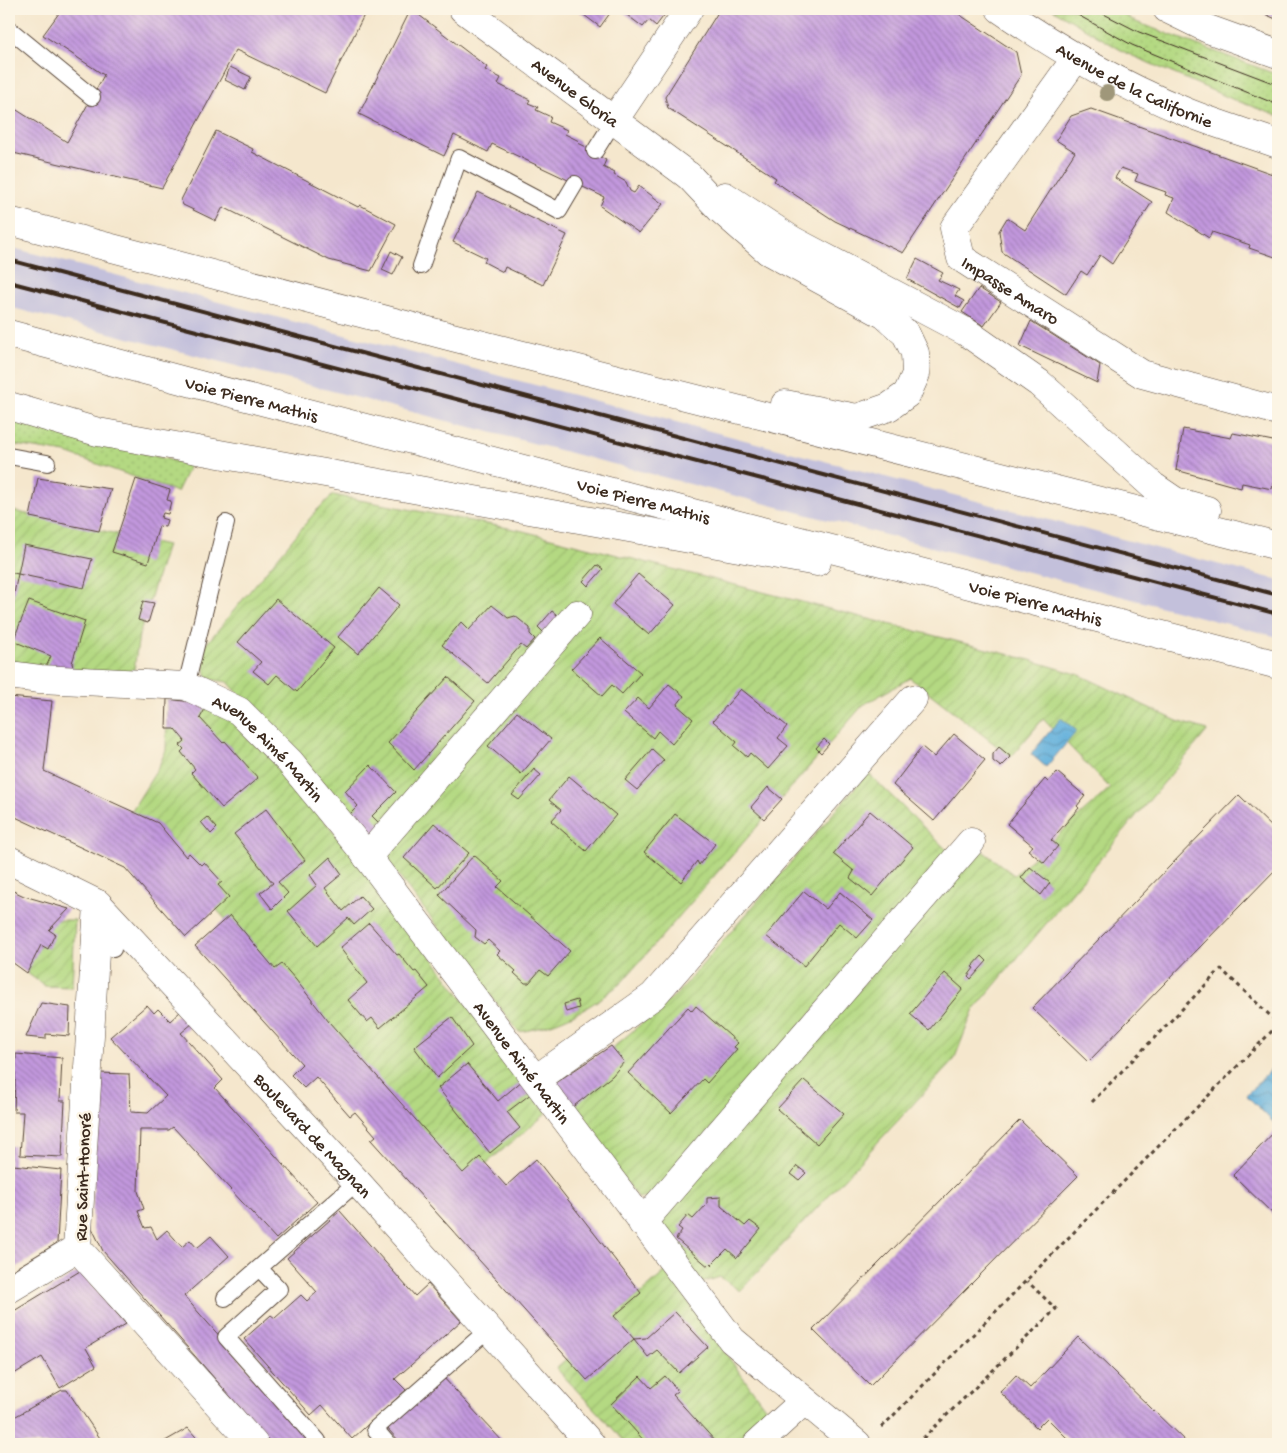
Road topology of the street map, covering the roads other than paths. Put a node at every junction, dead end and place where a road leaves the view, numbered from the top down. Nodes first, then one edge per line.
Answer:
1 (463, 9) edge
2 (689, 9) edge
3 (1000, 9) edge
4 (1167, 9) edge
5 (9, 29) edge
6 (1278, 54) edge
7 (1076, 58) junction
8 (92, 97) dead end
9 (613, 122) junction
10 (1278, 144) edge
11 (595, 151) dead end
12 (689, 176) junction
13 (575, 184) dead end
14 (9, 221) edge
15 (421, 266) dead end
16 (9, 334) edge
17 (448, 336) junction
18 (9, 406) edge
19 (1278, 411) edge
20 (9, 456) edge
21 (47, 463) dead end
22 (226, 523) dead end
23 (1278, 529) edge
24 (1278, 546) edge
25 (1012, 596) junction
26 (577, 614) dead end
27 (1278, 666) edge
28 (9, 675) edge
29 (186, 686) junction
30 (913, 699) dead end
31 (971, 842) dead end
32 (368, 857) junction
33 (9, 860) edge
34 (98, 904) junction
35 (113, 949) dead end
36 (536, 1079) junction
37 (357, 1182) junction
38 (642, 1223) junction
39 (77, 1248) junction
40 (259, 1268) junction
41 (9, 1289) edge
42 (225, 1298) dead end
43 (488, 1330) junction
44 (804, 1401) junction
45 (868, 1438) edge
46 (318, 1441) dead end
47 (254, 1444) edge
48 (388, 1444) edge
49 (591, 1444) edge
50 (757, 1444) edge

1 - 9 main road, Avenue Gloria
2 - 9 main road
3 - 7 main road, Avenue de la Californie
4 - 6 main road
5 - 8 lane
7 - 10 main road, Avenue de la Californie
7 - 19 main road, Impasse Amaro
9 - 11 lane
9 - 12 main road, Avenue Gloria
12 - 17 main road
12 - 23 main road
13 - 15 lane
14 - 17 main road
16 - 25 main road, Voie Pierre Mathis
17 - 24 main road
18 - 25 main road
20 - 21 lane
22 - 29 lane
25 - 27 main road, Voie Pierre Mathis
26 - 32 main road
28 - 29 main road, Avenue Aimé Martin
29 - 32 main road, Avenue Aimé Martin
30 - 36 main road
31 - 38 main road
32 - 36 main road, Avenue Aimé Martin
33 - 34 main road, Boulevard de Magnan
34 - 35 lane
34 - 37 main road, Boulevard de Magnan
34 - 39 main road, Rue Saint-Honoré
36 - 38 main road, Avenue Aimé Martin
37 - 40 lane
37 - 43 main road, Boulevard de Magnan
38 - 44 main road, Avenue Aimé Martin
39 - 41 main road
39 - 47 main road, Rue Saint-Honoré
40 - 42 lane
40 - 46 lane
43 - 48 lane
43 - 49 main road, Boulevard de Magnan
44 - 45 main road, Avenue Aimé Martin
44 - 50 main road

